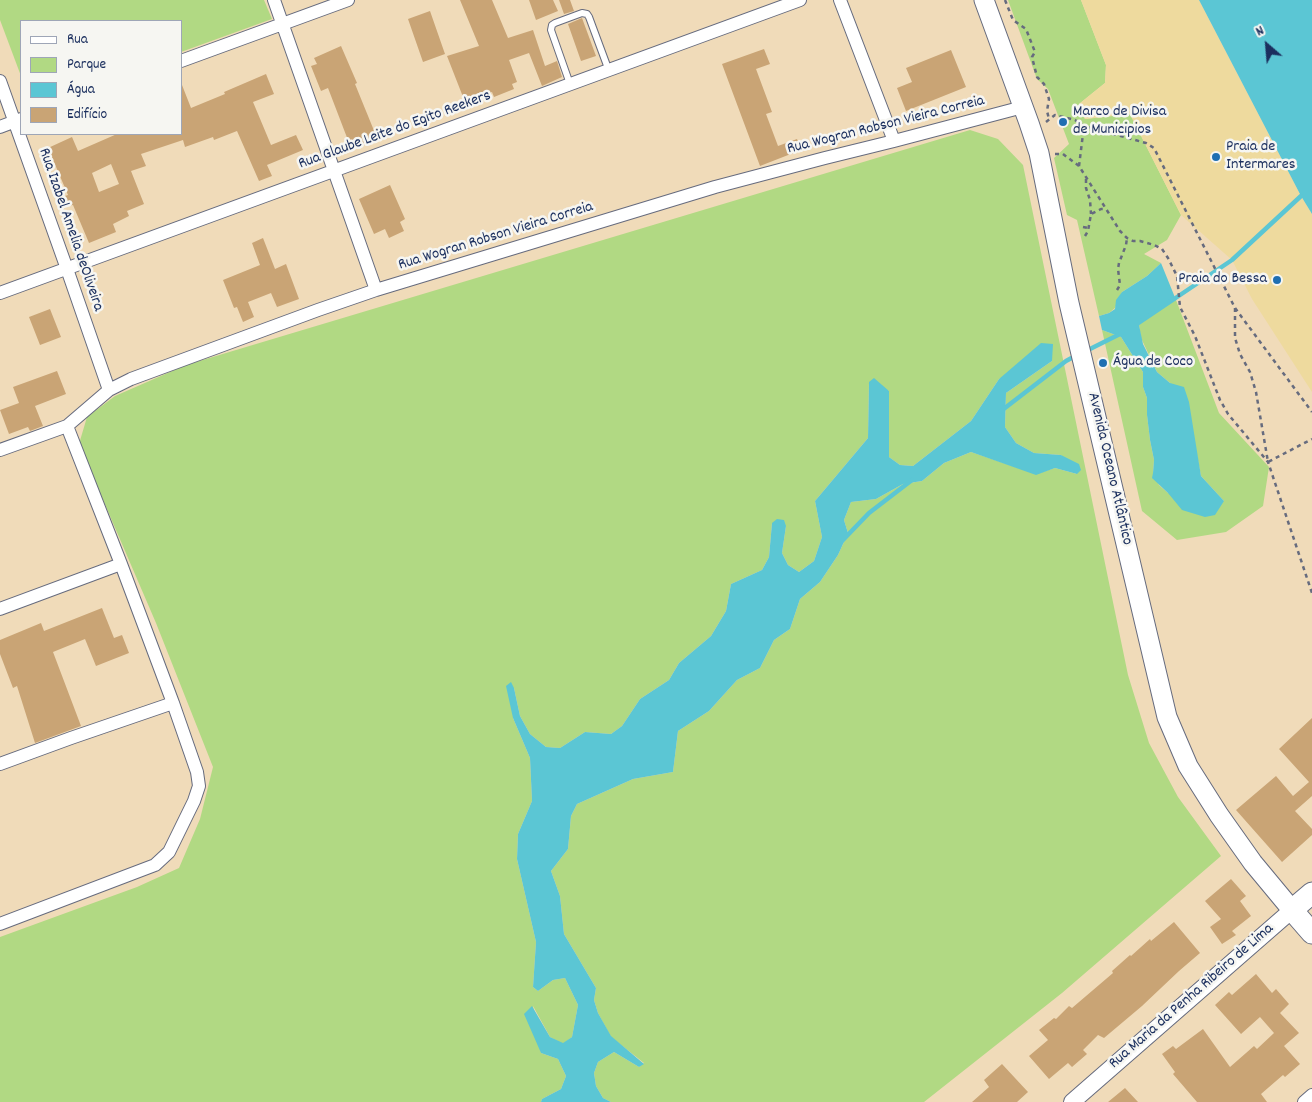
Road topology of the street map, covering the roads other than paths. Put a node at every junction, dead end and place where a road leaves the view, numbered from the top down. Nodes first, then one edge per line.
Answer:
1 (274, 0) edge
2 (348, 0) edge
3 (800, 0) edge
4 (840, 0) edge
5 (984, 0) edge
6 (283, 24) junction
7 (182, 61) edge
8 (609, 71) junction
9 (0, 81) edge
10 (570, 84) junction
11 (1024, 107) junction
12 (18, 121) edge
13 (0, 127) edge
14 (23, 135) edge
15 (894, 141) junction
16 (335, 171) junction
17 (67, 269) junction
18 (376, 290) junction
19 (0, 293) edge
20 (108, 390) junction
21 (68, 426) junction
22 (0, 450) edge
23 (121, 564) junction
24 (0, 609) edge
25 (173, 702) junction
26 (0, 764) edge
27 (1312, 893) edge
28 (1292, 910) junction
29 (0, 924) edge
30 (1312, 933) edge
31 (1312, 1095) edge
32 (1072, 1102) edge
33 (1304, 1102) edge

1 - 6 street
2 - 6 street
3 - 8 street, Rua Glaube Leite do Egito Reekers
4 - 15 street
5 - 11 main road, Avenida Oceano Atlântico
6 - 7 street
6 - 16 street
8 - 10 street, Rua Glaube Leite do Egito Reekers
8 - 10 lane
9 - 12 street, Rua Izabel Amelia deOliveira
10 - 16 street, Rua Glaube Leite do Egito Reekers
11 - 15 street, Rua Wogran Robson Vieira Correia
11 - 28 main road, Avenida Oceano Atlântico
12 - 13 street
14 - 17 street, Rua Izabel Amelia deOliveira
15 - 18 street, Rua Wogran Robson Vieira Correia
16 - 17 street, Rua Glaube Leite do Egito Reekers
16 - 18 street
17 - 19 street, Rua Glaube Leite do Egito Reekers
17 - 20 street, Rua Izabel Amelia deOliveira
18 - 20 street, Rua Wogran Robson Vieira Correia
20 - 21 street, Rua Wogran Robson Vieira Correia
21 - 22 street, Rua Wogran Robson Vieira Correia
21 - 23 street
23 - 24 street
23 - 25 street
25 - 26 street
25 - 29 street
27 - 28 main road, Rua Maria da Penha Ribeiro de Lima
28 - 30 main road
28 - 32 street, Rua Maria da Penha Ribeiro de Lima
31 - 33 street

